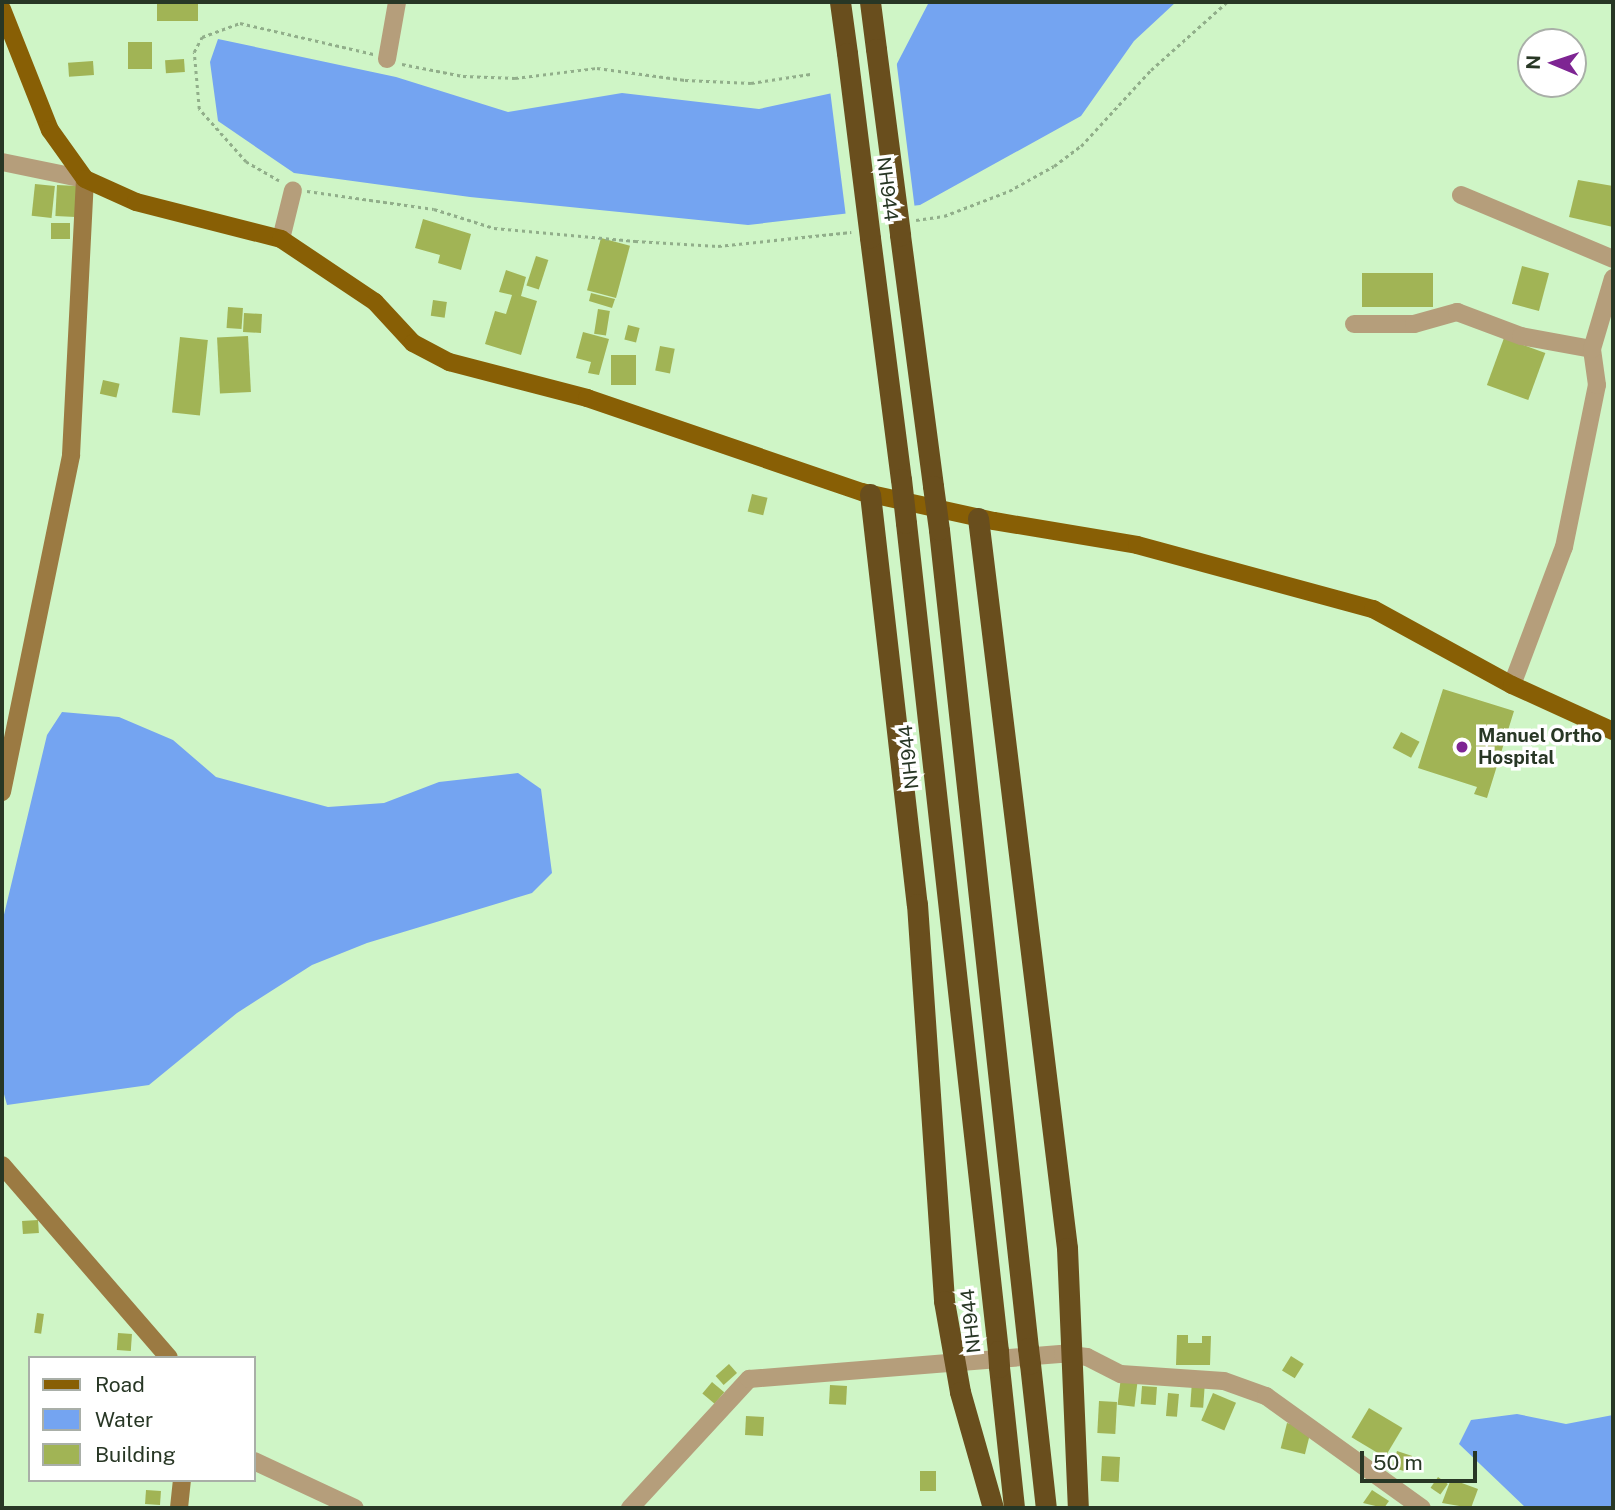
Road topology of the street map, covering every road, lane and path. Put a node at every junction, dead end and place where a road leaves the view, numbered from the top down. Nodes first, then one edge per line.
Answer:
1 (397, 2) edge
2 (841, 2) edge
3 (870, 2) edge
4 (1227, 2) edge
5 (2, 9) edge
6 (387, 59) junction
7 (810, 74) dead end
8 (2, 163) edge
9 (85, 179) junction
10 (293, 190) junction
11 (1461, 195) dead end
12 (905, 228) junction
13 (863, 235) junction
14 (281, 239) junction
15 (1613, 259) edge
16 (1613, 278) edge
17 (1354, 324) dead end
18 (1592, 349) junction
19 (870, 494) junction
20 (978, 518) junction
21 (1512, 685) junction
22 (1613, 731) edge
23 (2, 792) edge
24 (2, 1165) edge
25 (1074, 1354) junction
26 (167, 1356) edge
27 (953, 1363) junction
28 (256, 1462) edge
29 (182, 1482) edge
30 (179, 1508) edge
31 (355, 1508) edge
32 (630, 1508) edge
33 (993, 1508) edge
34 (1014, 1508) edge
35 (1046, 1508) edge
36 (1078, 1508) edge
37 (1422, 1508) edge

1 - 6 street
2 - 13 highway, NH944 / NH944, bridge
3 - 12 highway, NH944 / NH944, bridge
4 - 12 path
5 - 9 main road
6 - 7 path
6 - 10 path
8 - 9 street
9 - 14 main road
9 - 23 street
10 - 13 path
10 - 14 street
11 - 15 street
12 - 35 highway, NH944 / NH944, bridge
13 - 34 highway, NH944 / NH944, bridge
14 - 19 main road
16 - 18 street
17 - 18 street
18 - 21 street
19 - 20 main road
19 - 27 highway
20 - 21 main road
20 - 25 highway
21 - 22 main road
24 - 26 street
25 - 27 street
25 - 36 highway
25 - 37 street
27 - 32 street
27 - 33 highway
28 - 31 street
29 - 30 street

